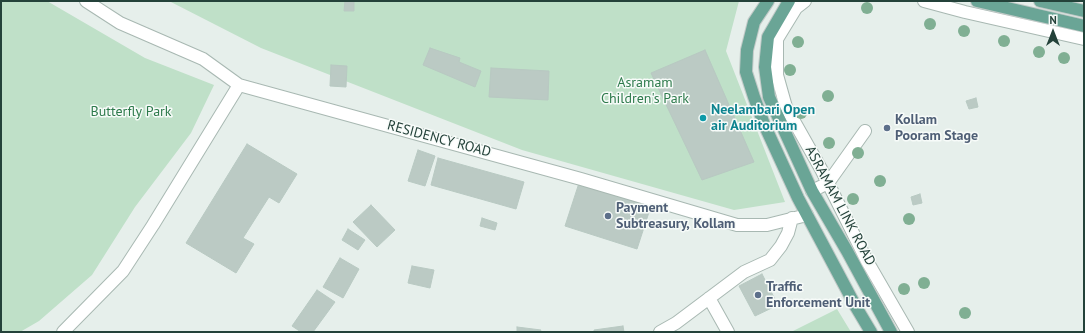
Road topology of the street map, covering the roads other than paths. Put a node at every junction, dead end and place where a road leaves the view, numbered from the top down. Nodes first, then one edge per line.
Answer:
1 (86, 1) edge
2 (768, 1) edge
3 (789, 1) edge
4 (805, 1) edge
5 (924, 1) edge
6 (978, 1) edge
7 (1040, 1) edge
8 (1084, 11) edge
9 (1084, 26) edge
10 (1084, 39) edge
11 (239, 85) junction
12 (864, 131) dead end
13 (828, 183) junction
14 (812, 191) junction
15 (807, 214) junction
16 (792, 218) junction
17 (709, 298) junction
18 (63, 332) edge
19 (660, 332) edge
20 (728, 332) edge
21 (871, 332) edge
22 (892, 332) edge
23 (908, 332) edge

1 - 11 street, RESIDENCY ROAD
2 - 15 main road
3 - 14 main road, ASRAMAM LINK ROAD
4 - 13 street
5 - 10 street
6 - 9 main road
7 - 8 main road
11 - 16 street, RESIDENCY ROAD
11 - 18 street
12 - 13 street
13 - 14 street
13 - 23 street
14 - 22 main road, ASRAMAM LINK ROAD
15 - 16 street, RESIDENCY ROAD
15 - 21 main road
16 - 17 street
17 - 19 street
17 - 20 street

